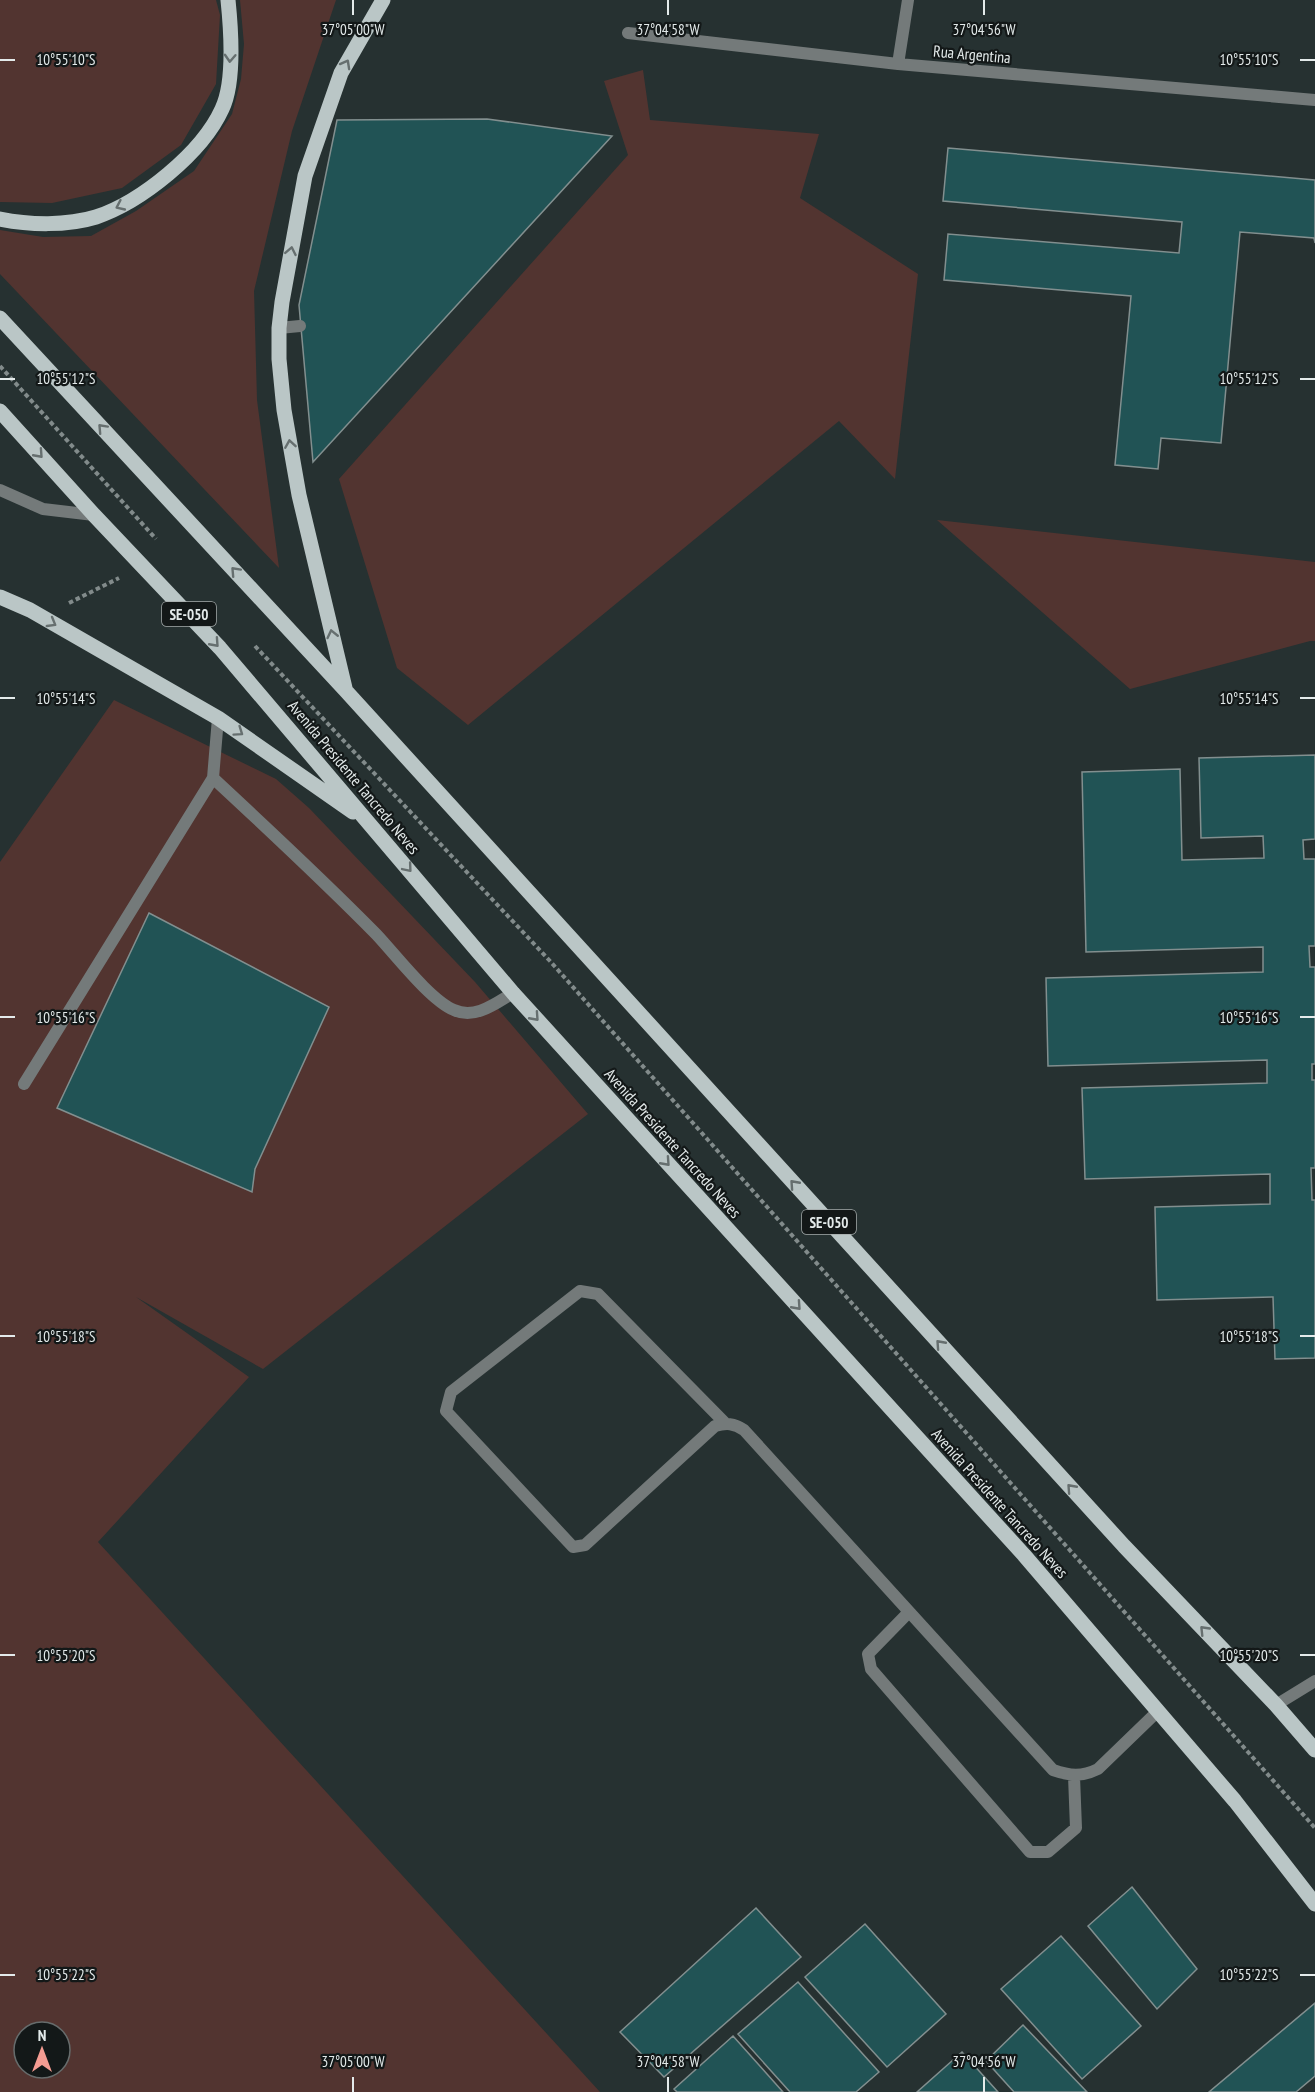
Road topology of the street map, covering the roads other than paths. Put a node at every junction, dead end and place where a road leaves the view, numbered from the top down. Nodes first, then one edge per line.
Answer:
1 (228, 0) edge
2 (383, 0) edge
3 (908, 0) edge
4 (628, 33) dead end
5 (898, 64) junction
6 (1315, 100) edge
7 (0, 219) edge
8 (0, 318) edge
9 (300, 326) dead end
10 (279, 328) junction
11 (0, 411) edge
12 (0, 490) edge
13 (94, 515) junction
14 (0, 597) edge
15 (346, 691) junction
16 (218, 718) junction
17 (213, 778) junction
18 (371, 824) junction
19 (513, 993) junction
20 (24, 1084) dead end
21 (725, 1423) junction
22 (909, 1612) junction
23 (1315, 1681) edge
24 (1276, 1705) junction
25 (1158, 1711) junction
26 (1315, 1750) edge
27 (1074, 1776) junction
28 (1315, 1904) edge

1 -> 7 main road
10 -> 2 main road
3 - 5 street
4 - 5 street, Rua Argentina
5 - 6 street, Rua Argentina
15 -> 8 main road, SE-050
9 - 10 street
15 -> 10 main road
11 -> 13 main road, Avenida Presidente Tancredo Neves / SE-050
12 - 13 street
13 -> 18 main road, Avenida Presidente Tancredo Neves / SE-050
14 -> 16 main road
24 -> 15 main road, SE-050
16 - 17 street
16 -> 18 main road
17 - 19 street
17 - 20 street
18 -> 19 main road, Avenida Presidente Tancredo Neves / SE-050
19 -> 25 main road, Avenida Presidente Tancredo Neves / SE-050
21 - 21 street
21 - 22 street
22 - 27 street
22 - 27 street
23 - 24 street
24 - 26 main road, SE-050
25 - 27 street
25 - 28 main road, Avenida Presidente Tancredo Neves / SE-050

